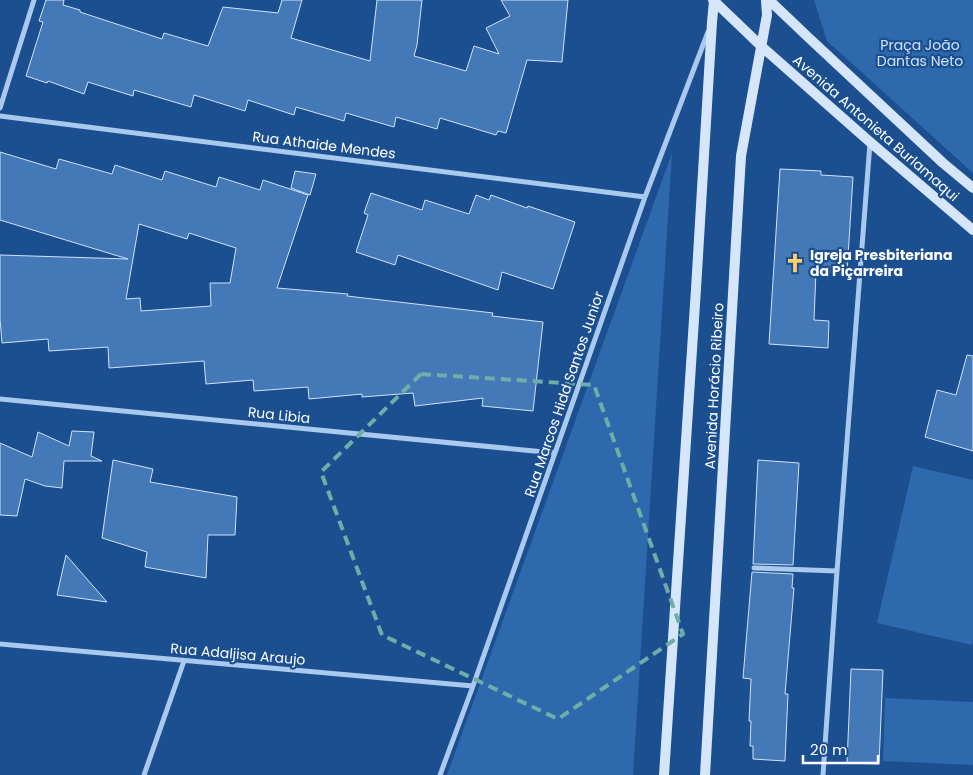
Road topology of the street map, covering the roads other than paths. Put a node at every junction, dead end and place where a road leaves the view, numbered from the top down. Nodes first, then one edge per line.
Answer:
1 (34, 0) edge
2 (768, 0) edge
3 (714, 1) edge
4 (712, 22) junction
5 (761, 46) junction
6 (0, 108) edge
7 (0, 116) edge
8 (870, 142) junction
9 (973, 188) edge
10 (645, 197) junction
11 (973, 230) edge
12 (0, 399) edge
13 (555, 453) junction
14 (754, 568) dead end
15 (837, 571) junction
16 (0, 644) edge
17 (184, 661) junction
18 (473, 686) junction
19 (144, 775) edge
20 (440, 775) edge
21 (664, 775) edge
22 (705, 775) edge
23 (823, 775) edge

1 - 6 street
2 - 5 street, Avenida Horácio Ribeiro
2 - 9 street, Avenida Antonieta Burlamaqui
3 - 4 street, Avenida Horácio Ribeiro
3 - 5 street, Avenida Antonieta Burlamaqui
4 - 10 street, Rua Marcos Hidd Santos Junior
4 - 21 street, Avenida Horácio Ribeiro
5 - 8 street, Avenida Antonieta Burlamaqui
5 - 22 street, Avenida Horácio Ribeiro
7 - 10 street, Rua Athaide Mendes
8 - 11 street, Avenida Antonieta Burlamaqui
8 - 15 street
10 - 13 street, Rua Marcos Hidd Santos Junior
12 - 13 street, Rua Libia
13 - 18 street, Rua Marcos Hidd Santos Junior
14 - 15 street
15 - 23 street
16 - 17 street, Rua Adaljisa Araujo
17 - 18 street, Rua Adaljisa Araujo
17 - 19 street
18 - 20 street, Rua Marcos Hidd Santos Junior

